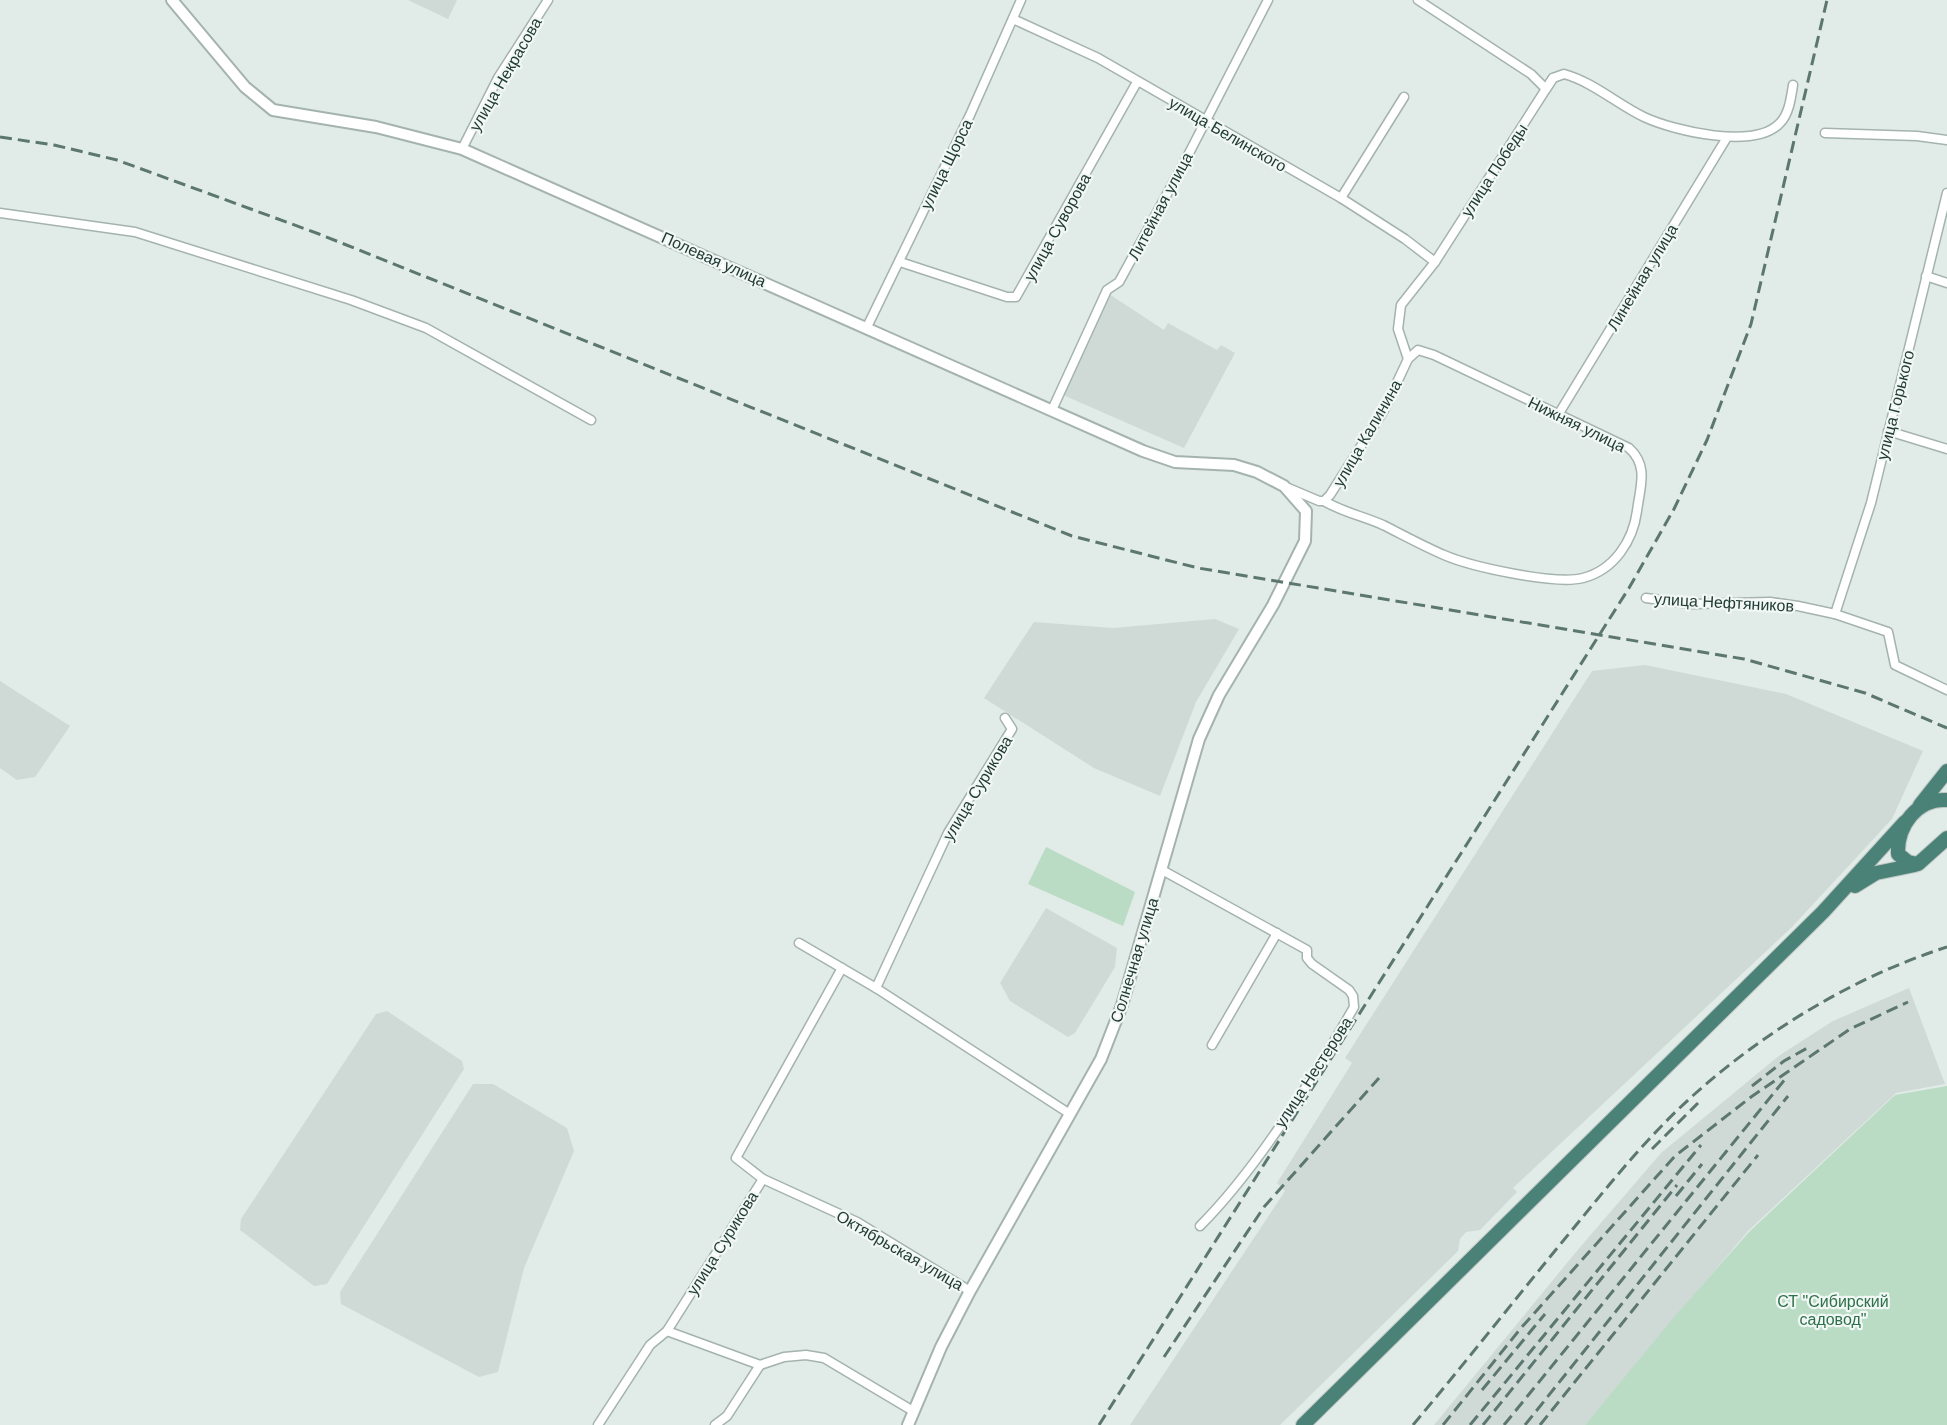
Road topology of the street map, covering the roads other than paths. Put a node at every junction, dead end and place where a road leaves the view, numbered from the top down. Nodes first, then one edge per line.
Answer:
1 (172, 0) edge
2 (548, 0) edge
3 (1022, 0) edge
4 (1268, 0) edge
5 (1418, 0) edge
6 (1013, 19) junction
7 (1137, 82) junction
8 (1793, 85) dead end
9 (1546, 89) junction
10 (1404, 98) dead end
11 (1205, 121) junction
12 (1825, 133) dead end
13 (1726, 139) junction
14 (1947, 140) edge
15 (462, 148) junction
16 (1947, 193) edge
17 (1341, 198) junction
18 (0, 213) edge
19 (900, 262) junction
20 (1435, 262) junction
21 (1926, 276) junction
22 (1947, 283) edge
23 (867, 327) junction
24 (1408, 359) junction
25 (1052, 410) junction
26 (1557, 415) junction
27 (591, 420) dead end
28 (1888, 431) junction
29 (1947, 449) edge
30 (1284, 486) junction
31 (1324, 501) junction
32 (1646, 598) dead end
33 (1835, 614) junction
34 (1947, 690) edge
35 (1005, 718) dead end
36 (1947, 771) edge
37 (1947, 800) edge
38 (1917, 808) junction
39 (1905, 822) junction
40 (1946, 840) edge
41 (1918, 864) junction
42 (1162, 870) junction
43 (1823, 912) junction
44 (1277, 933) junction
45 (799, 943) dead end
46 (842, 968) junction
47 (876, 988) junction
48 (1212, 1045) dead end
49 (1070, 1114) junction
50 (764, 1179) junction
51 (1200, 1226) dead end
52 (970, 1291) junction
53 (667, 1331) junction
54 (760, 1365) junction
55 (913, 1411) junction
56 (598, 1425) edge
57 (715, 1425) edge
58 (908, 1425) edge
59 (1303, 1425) edge

1 - 15 street, Полевая улица
2 - 15 street, улица Некрасова
3 - 6 street, улица Щорса
4 - 11 street, Литейная улица
5 - 9 street
6 - 7 street, улица Белинского
6 - 19 street, улица Щорса
7 - 11 street, улица Белинского
7 - 19 street, улица Суворова
8 - 13 street
9 - 13 street, улица Победы
9 - 20 street, улица Победы
10 - 17 street
11 - 17 street, улица Белинского
11 - 25 street, Литейная улица
12 - 14 street
13 - 26 street, Линейная улица
15 - 23 street, Полевая улица
16 - 21 street, улица Горького
17 - 20 street, улица Белинского
18 - 27 street
19 - 23 street, улица Щорса
20 - 24 street, улица Калинина
21 - 22 street
21 - 28 street, улица Горького
23 - 25 street, Полевая улица
24 - 26 street, Нижняя улица
24 - 31 street, улица Калинина
25 - 30 street, Полевая улица
26 - 31 street, Нижняя улица
28 - 29 street
28 - 33 street, улица Горького
30 - 31 street, улица Калинина
30 - 42 street, Солнечная улица
32 - 33 street, улица Нефтяников
33 - 34 street, улица Нефтяников
35 - 47 street, улица Сурикова
36 - 38 highway
37 - 38 highway
38 - 39 highway
39 - 41 highway
39 - 43 highway
40 - 41 highway
41 - 43 highway
42 - 44 street, улица Нестерова
42 - 49 street, Солнечная улица
43 - 59 highway
44 - 48 street
44 - 51 street, улица Нестерова
45 - 46 street
46 - 47 street
46 - 50 street, улица Сурикова
47 - 49 street
49 - 52 street, Солнечная улица
50 - 52 street, Октябрьская улица
50 - 53 street, улица Сурикова
52 - 55 street, Солнечная улица
53 - 54 street
53 - 56 street, улица Сурикова
54 - 55 street
54 - 57 street
55 - 58 street, Солнечная улица

